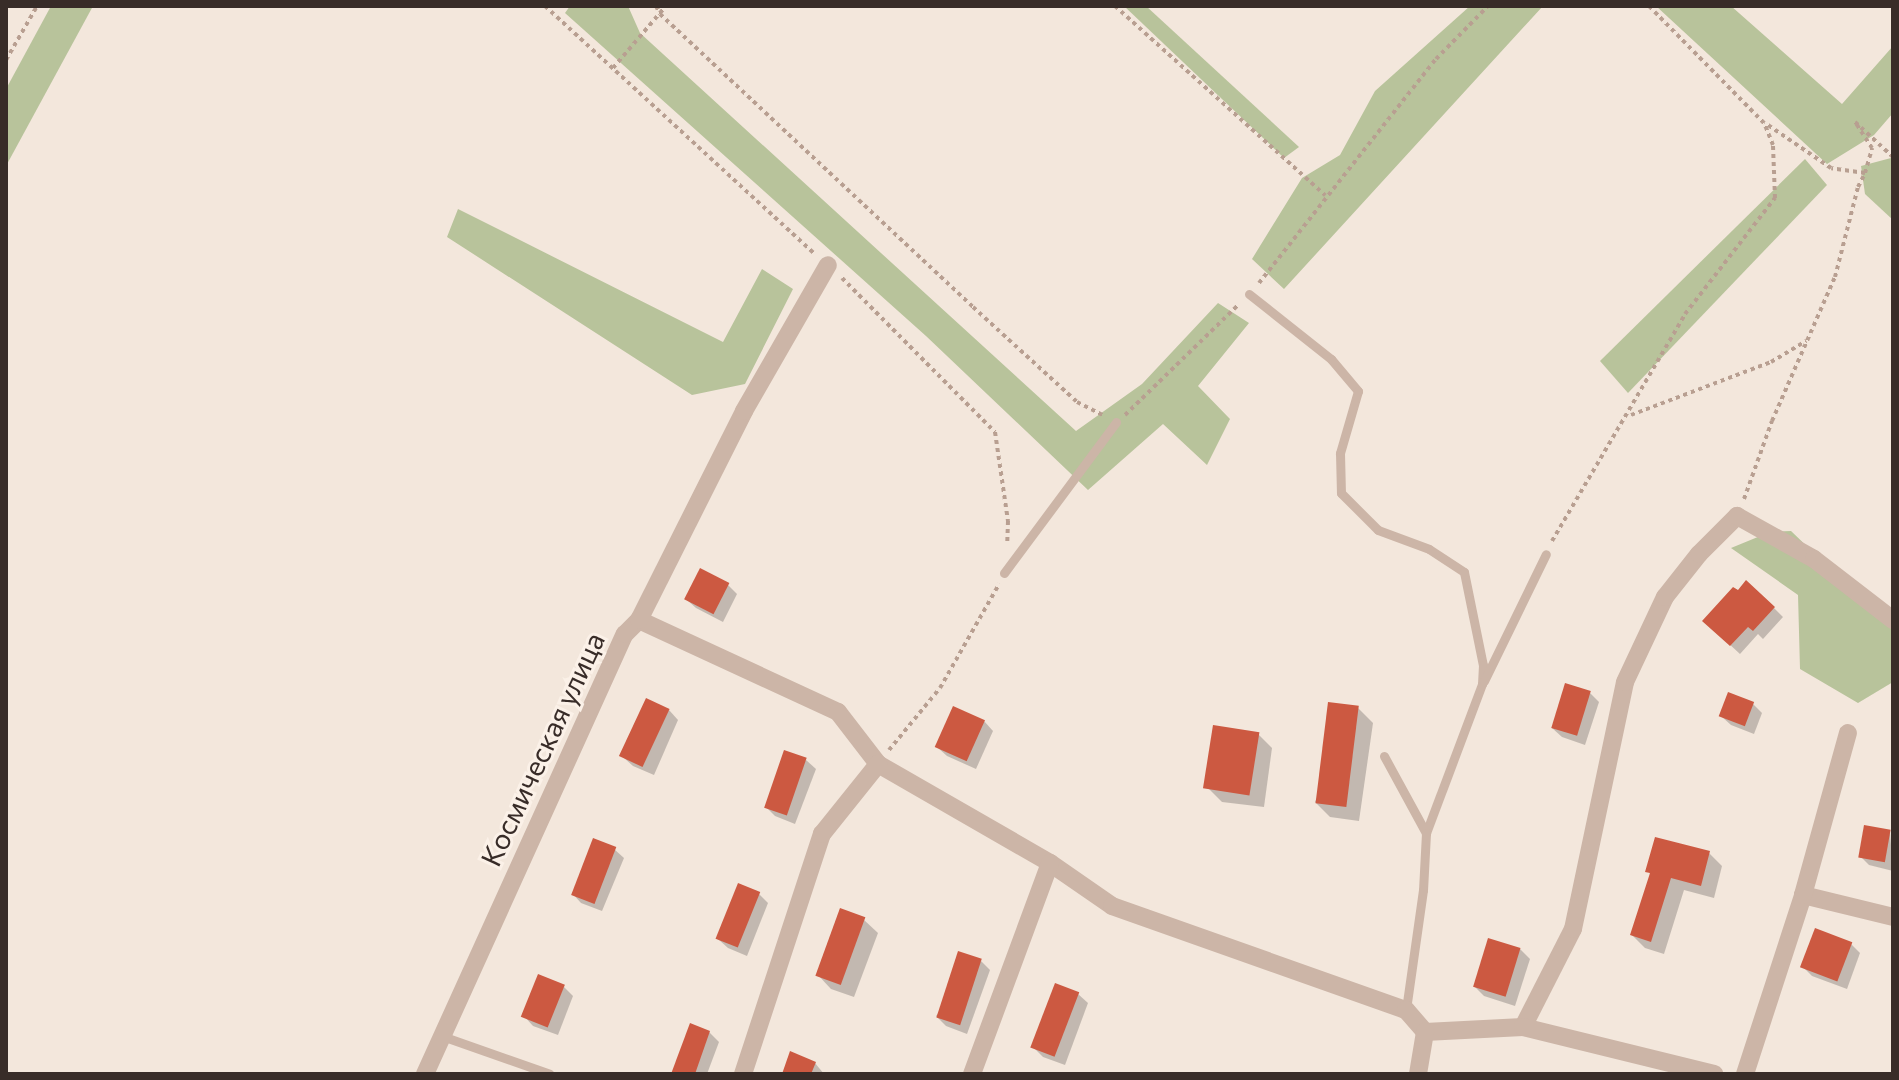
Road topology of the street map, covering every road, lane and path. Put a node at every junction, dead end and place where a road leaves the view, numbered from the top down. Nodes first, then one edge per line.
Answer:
1 (37, 6) edge
2 (545, 6) edge
3 (656, 6) edge
4 (666, 6) edge
5 (1115, 6) edge
6 (1488, 6) edge
7 (1649, 6) edge
8 (660, 14) junction
9 (6, 60) edge
10 (613, 69) junction
11 (1764, 123) junction
12 (1893, 157) edge
13 (1865, 173) junction
14 (1325, 195) junction
15 (828, 265) junction
16 (1249, 294) junction
17 (1808, 340) junction
18 (1627, 416) junction
19 (1116, 422) junction
20 (1737, 516) junction
21 (1546, 554) joint
22 (1004, 573) junction
23 (639, 620) junction
24 (1893, 620) edge
25 (1482, 684) junction
26 (1848, 733) dead end
27 (1384, 756) dead end
28 (878, 764) junction
29 (1426, 833) junction
30 (1050, 863) junction
31 (1803, 895) junction
32 (1893, 917) edge
33 (1406, 1010) junction
34 (1523, 1027) junction
35 (1425, 1032) junction
36 (442, 1036) junction
37 (425, 1074) edge
38 (550, 1074) edge
39 (743, 1074) edge
40 (972, 1074) edge
41 (1418, 1074) edge
42 (1714, 1074) edge
43 (1745, 1074) edge

1 - 9 path
2 - 10 path
3 - 8 path
4 - 8 path
5 - 14 path
6 - 14 path
7 - 11 path
8 - 10 path
8 - 19 path
10 - 15 path
11 - 13 path
11 - 18 path
12 - 13 path
13 - 17 path
14 - 16 path
15 - 22 path
15 - 23 street, Космическая улица
16 - 19 path
16 - 25 lane
17 - 18 path
17 - 20 path
18 - 21 path
19 - 22 lane
20 - 24 street
20 - 34 street
21 - 25 lane
22 - 28 path
23 - 28 street
23 - 36 street, Космическая улица
25 - 29 lane
26 - 31 street
27 - 29 lane
28 - 30 street
28 - 39 street
29 - 33 lane
30 - 33 street
30 - 40 street
31 - 32 street
31 - 43 street
33 - 35 street
34 - 35 street
34 - 42 street
35 - 41 street
36 - 37 street, Космическая улица
36 - 38 lane

